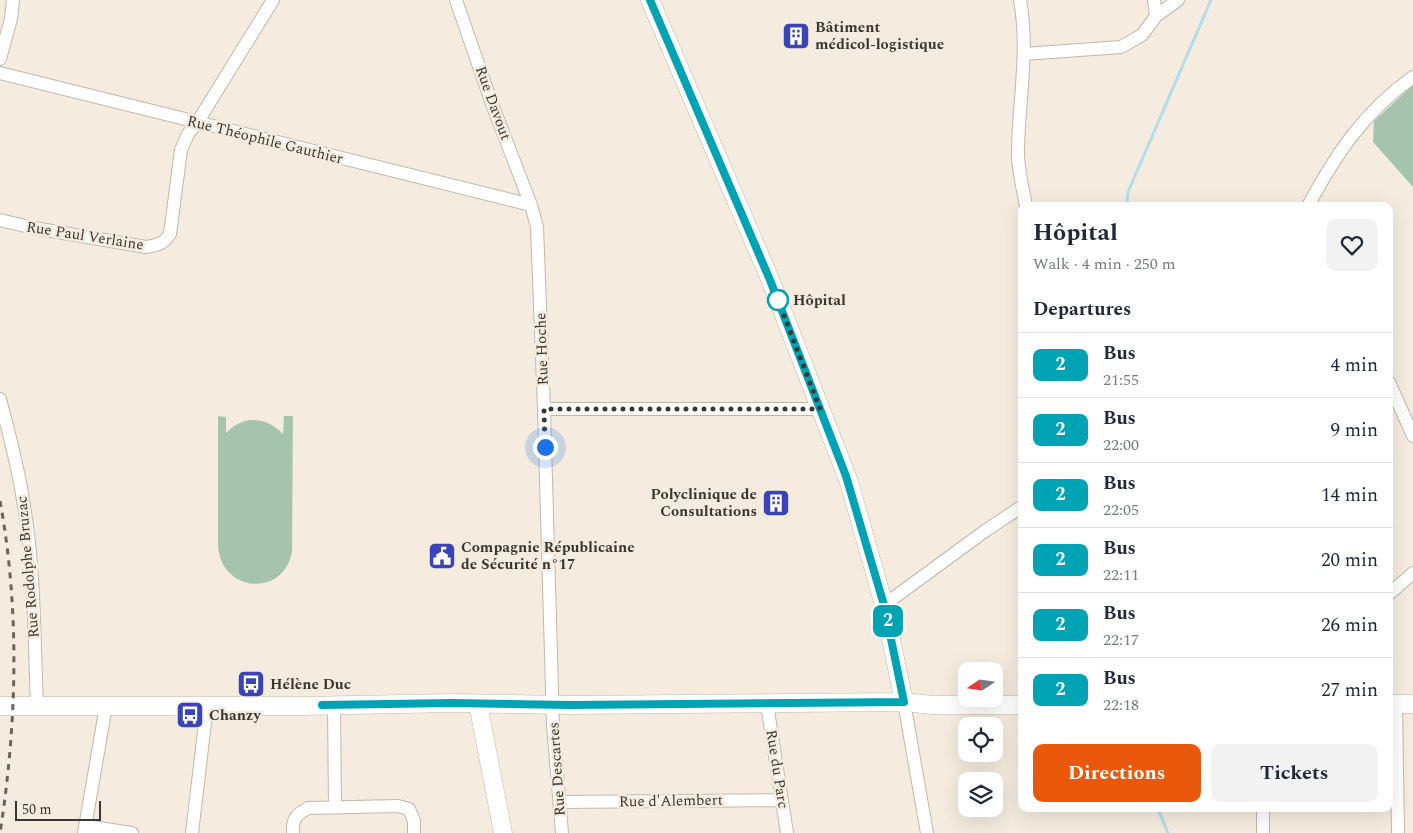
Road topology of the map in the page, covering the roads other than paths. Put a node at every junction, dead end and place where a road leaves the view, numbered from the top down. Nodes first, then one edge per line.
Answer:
1 (13, 0) edge
2 (273, 0) edge
3 (456, 0) edge
4 (650, 0) edge
5 (1020, 0) edge
6 (1154, 0) edge
7 (1178, 0) edge
8 (1156, 16) junction
9 (5, 18) edge
10 (1024, 54) junction
11 (0, 60) edge
12 (0, 73) edge
13 (1413, 77) edge
14 (197, 123) junction
15 (1025, 202) edge
16 (1310, 202) edge
17 (531, 205) junction
18 (0, 220) edge
19 (1393, 391) edge
20 (0, 399) edge
21 (544, 409) junction
22 (820, 409) junction
23 (1413, 436) edge
24 (1018, 509) edge
25 (1413, 573) edge
26 (1393, 590) edge
27 (884, 605) junction
28 (904, 702) junction
29 (478, 704) junction
30 (554, 704) junction
31 (767, 704) junction
32 (1399, 704) edge
33 (334, 705) junction
34 (1018, 705) edge
35 (0, 706) edge
36 (37, 706) junction
37 (106, 706) junction
38 (207, 706) junction
39 (782, 800) junction
40 (559, 802) junction
41 (335, 807) junction
42 (1263, 812) edge
43 (85, 829) edge
44 (132, 833) edge
45 (192, 833) edge
46 (293, 833) edge
47 (414, 833) edge
48 (503, 833) edge
49 (562, 833) edge
50 (787, 833) edge
51 (927, 833) edge
52 (1263, 833) edge
53 (1398, 833) edge

1 - 9 street
2 - 14 street, Rue Paul Verlaine
3 - 17 street, Rue Davout
4 - 22 main road
5 - 10 street
6 - 8 street
7 - 8 street
8 - 10 street
9 - 11 street
10 - 15 street
12 - 14 street, Rue Théophile Gauthier
13 - 16 street
14 - 17 street, Rue Théophile Gauthier
14 - 18 street, Rue Paul Verlaine
17 - 21 street, Rue Hoche
19 - 23 street
20 - 36 street, Rue Rodolphe Bruzac
21 - 22 street
21 - 30 street, Rue Hoche
22 - 27 main road
24 - 27 street
25 - 26 street
27 - 28 main road
28 - 31 main road
28 - 34 main road
28 - 51 street
29 - 30 main road
29 - 33 main road
29 - 48 main road
30 - 31 main road
30 - 40 street, Rue Descartes
31 - 39 street, Rue du Parc
32 - 53 street
33 - 38 main road
33 - 41 street
35 - 36 main road
36 - 37 main road
37 - 38 main road
37 - 43 street
38 - 45 street
39 - 40 street, Rue d'Alembert
39 - 50 street, Rue du Parc
40 - 49 street, Rue Descartes
41 - 46 street
41 - 47 street
42 - 52 street
43 - 44 street

